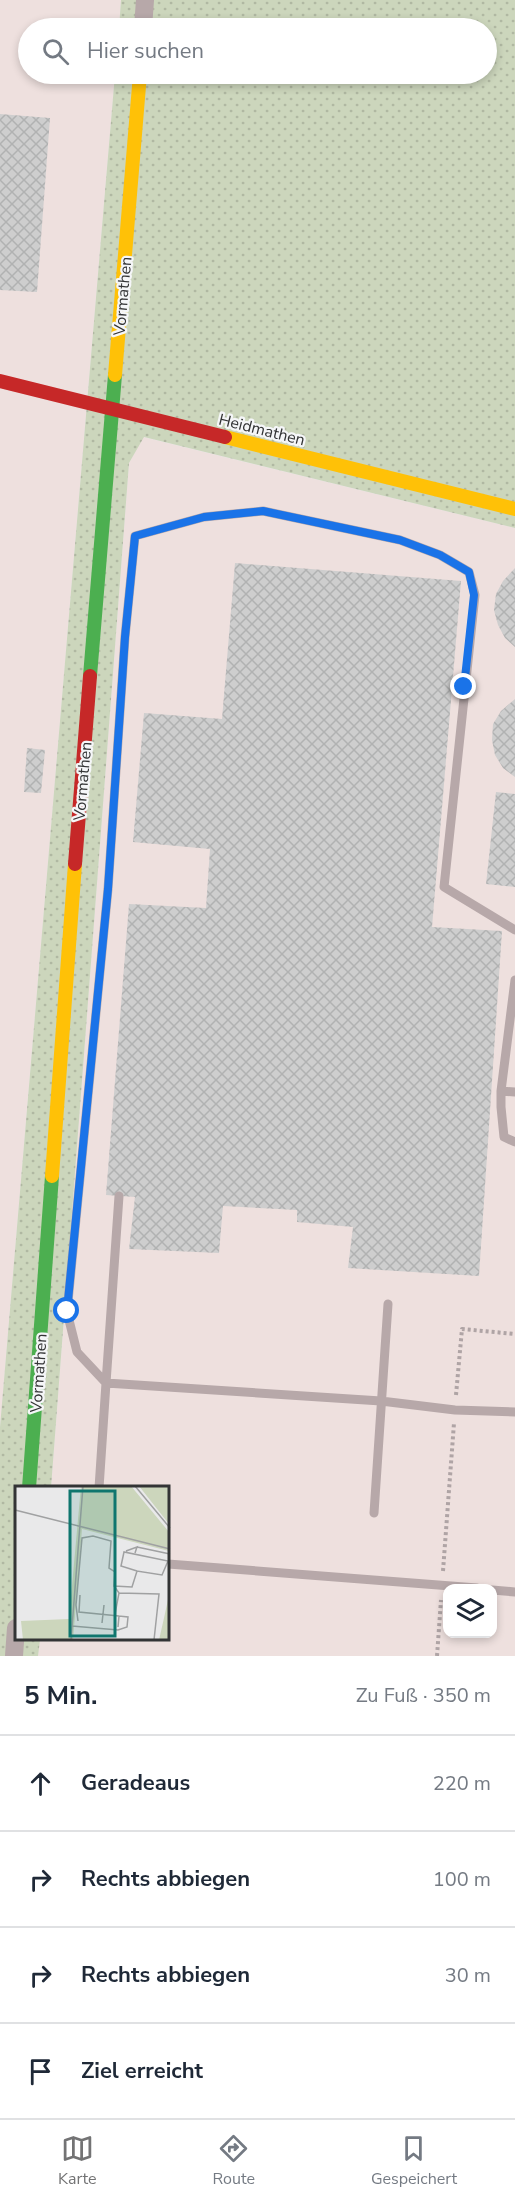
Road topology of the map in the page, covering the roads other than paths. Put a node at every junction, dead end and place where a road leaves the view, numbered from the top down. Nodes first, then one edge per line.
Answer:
1 (146, 0) edge
2 (144, 18) edge
3 (139, 84) edge
4 (0, 381) edge
5 (113, 409) junction
6 (515, 509) edge
7 (515, 930) edge
8 (515, 980) edge
9 (501, 1091) junction
10 (515, 1092) edge
11 (515, 1142) edge
12 (119, 1196) dead end
13 (388, 1304) dead end
14 (106, 1383) junction
15 (381, 1401) junction
16 (515, 1412) edge
17 (29, 1486) edge
18 (99, 1486) edge
19 (374, 1513) dead end
20 (170, 1564) edge
21 (443, 1586) edge
22 (497, 1590) edge
23 (515, 1592) edge
24 (15, 1641) edge
25 (14, 1656) edge

1 - 2 street
3 - 5 street, Vormathen
4 - 5 street, Heidmathen
5 - 6 street, Heidmathen
5 - 17 street, Vormathen
7 - 14 lane
8 - 9 lane
9 - 10 lane
9 - 11 lane
12 - 14 lane
13 - 15 lane
14 - 15 lane
14 - 18 lane
15 - 16 lane
15 - 19 lane
20 - 21 lane
22 - 23 lane
24 - 25 street

